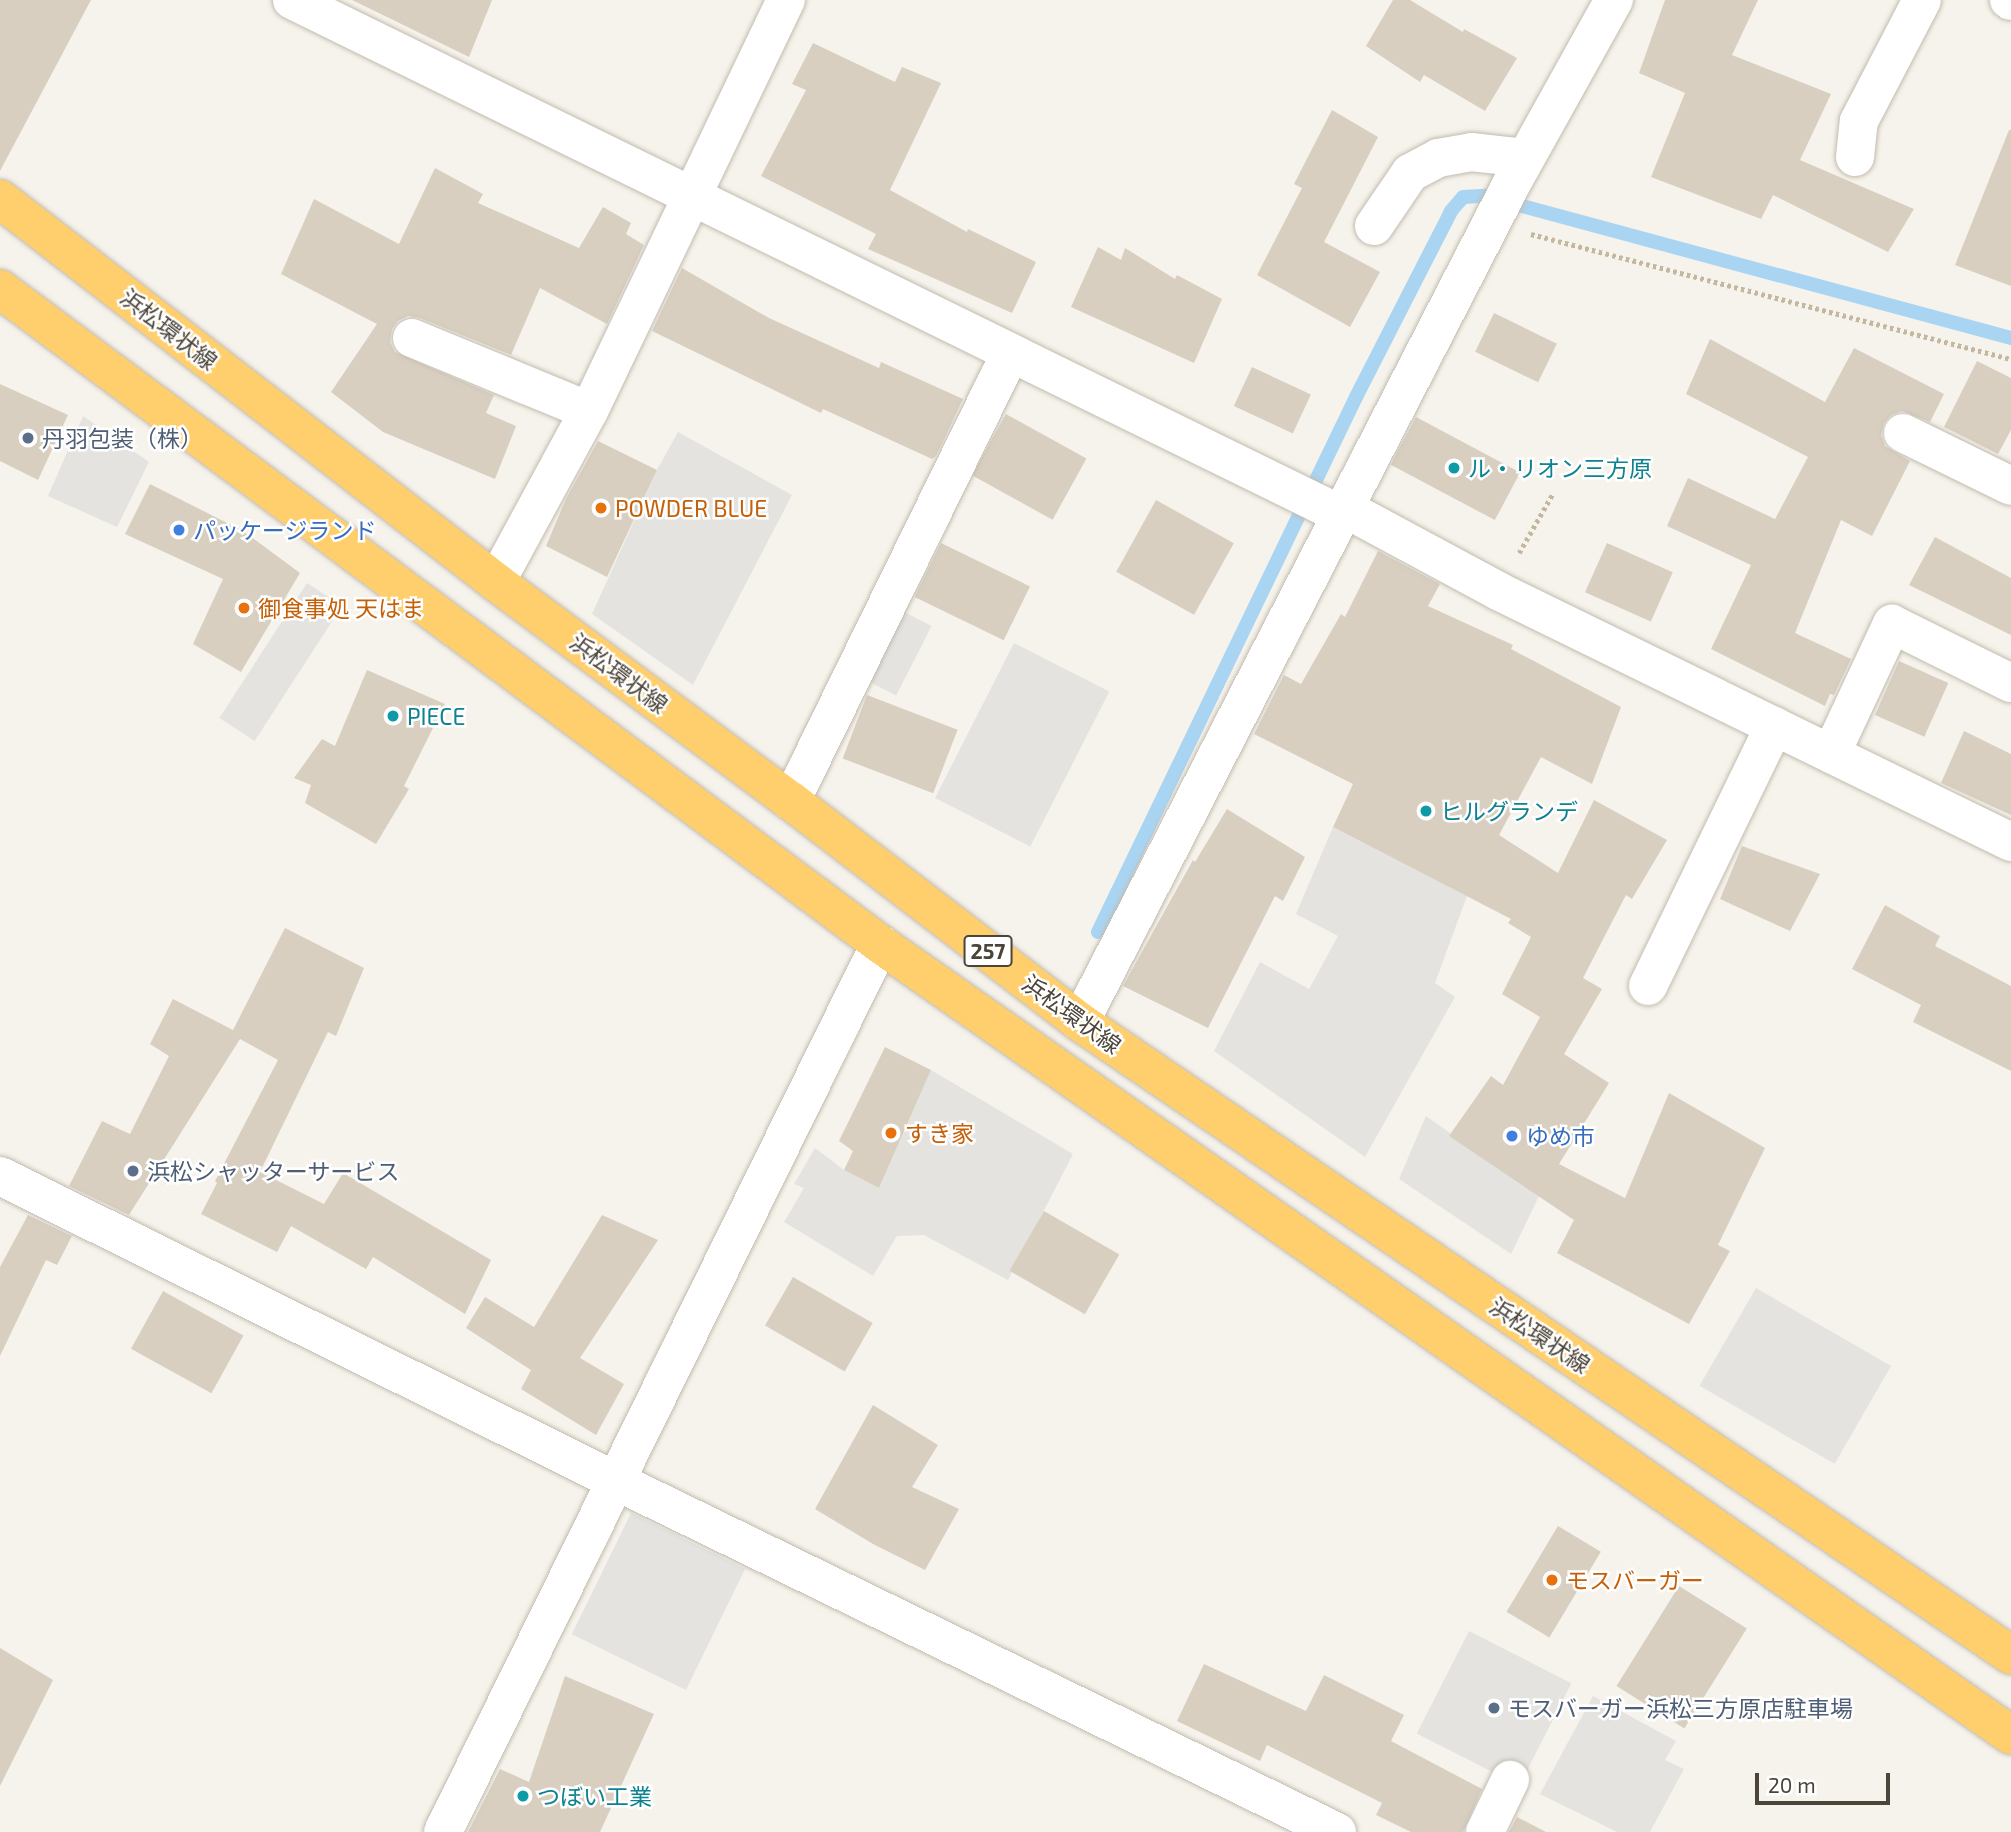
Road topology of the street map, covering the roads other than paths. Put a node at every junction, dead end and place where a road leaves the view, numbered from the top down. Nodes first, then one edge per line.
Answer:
1 (292, 0) edge
2 (786, 0) edge
3 (1614, 0) edge
4 (1922, 0) edge
5 (1855, 157) dead end
6 (1519, 170) junction
7 (692, 197) junction
8 (0, 199) edge
9 (1374, 226) dead end
10 (0, 289) edge
11 (412, 338) dead end
12 (1010, 353) junction
13 (589, 411) junction
14 (1903, 433) dead end
15 (2011, 486) edge
16 (1326, 505) junction
17 (496, 582) junction
18 (2011, 683) edge
19 (1774, 726) junction
20 (1831, 754) junction
21 (791, 800) junction
22 (2011, 842) edge
23 (880, 944) junction
24 (1648, 986) dead end
25 (1080, 1022) junction
26 (0, 1176) edge
27 (616, 1481) junction
28 (2011, 1655) edge
29 (2011, 1735) edge
30 (1510, 1780) dead end
31 (443, 1832) edge
32 (1337, 1832) edge
33 (1485, 1832) edge

1 - 7 street
2 - 7 street
3 - 6 street
4 - 5 street
6 - 9 street
6 - 16 street
7 - 12 street
7 - 13 street
8 - 17 highway, 浜松環状線 / 257
10 - 23 highway, 257
11 - 13 street
12 - 16 street
12 - 21 street
13 - 17 street
14 - 15 street
16 - 19 street
16 - 25 street
17 - 21 highway, 浜松環状線 / 257
18 - 20 street
19 - 20 street
19 - 24 street
20 - 22 street
21 - 25 highway, 浜松環状線 / 257
23 - 27 street
23 - 29 highway, 257
25 - 28 highway, 浜松環状線 / 257
26 - 27 street
27 - 31 street
27 - 32 street
30 - 33 street

